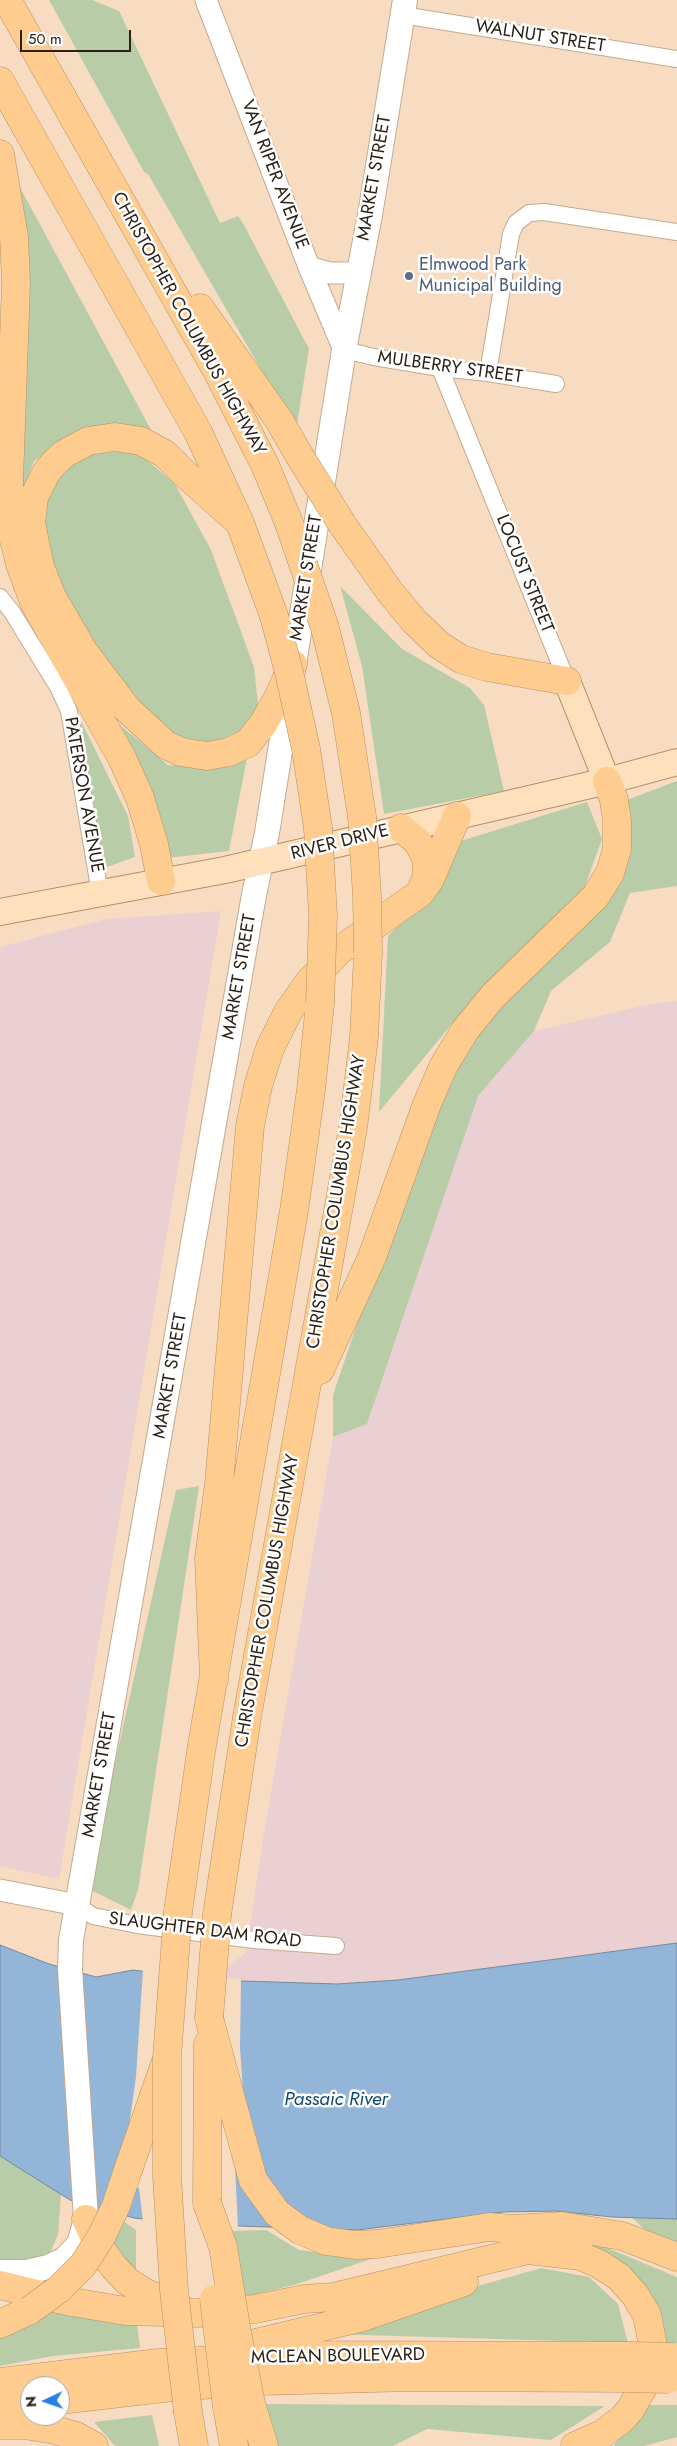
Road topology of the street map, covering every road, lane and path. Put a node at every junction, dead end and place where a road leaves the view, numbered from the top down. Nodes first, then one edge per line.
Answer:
1 (206, 0) edge
2 (9, 3) edge
3 (403, 8) edge
4 (677, 60) edge
5 (0, 81) edge
6 (0, 154) edge
7 (108, 178) junction
8 (677, 232) edge
9 (309, 267) junction
10 (359, 273) junction
11 (344, 350) junction
12 (440, 368) junction
13 (488, 373) junction
14 (556, 384) dead end
15 (240, 523) junction
16 (0, 596) edge
17 (293, 664) junction
18 (567, 680) junction
19 (677, 762) edge
20 (607, 781) junction
21 (457, 816) junction
22 (401, 828) junction
23 (261, 862) junction
24 (161, 881) junction
25 (100, 893) junction
26 (420, 893) junction
27 (0, 912) edge
28 (302, 1408) junction
29 (214, 1680) junction
30 (0, 1890) edge
31 (77, 1905) junction
32 (336, 1946) dead end
33 (209, 2018) junction
34 (167, 2057) junction
35 (86, 2219) junction
36 (513, 2229) junction
37 (548, 2253) junction
38 (677, 2257) edge
39 (0, 2272) edge
40 (0, 2285) edge
41 (304, 2299) junction
42 (198, 2313) junction
43 (0, 2324) edge
44 (158, 2363) junction
45 (628, 2367) junction
46 (674, 2368) edge
47 (0, 2382) edge
48 (70, 2399) edge
49 (20, 2405) edge
50 (239, 2406) junction
51 (0, 2408) edge
52 (0, 2424) edge
53 (94, 2446) edge
54 (194, 2446) edge
55 (234, 2446) edge
56 (264, 2446) edge
57 (575, 2446) edge

1 - 9 street, VAN RIPER AVENUE
2 - 7 highway, CHRISTOPHER COLUMBUS HIGHWAY
3 - 4 street, WALNUT STREET
3 - 10 main road, MARKET STREET
5 - 15 highway
6 - 24 highway
7 - 18 highway, bridge
7 - 28 highway, CHRISTOPHER COLUMBUS HIGHWAY, bridge
8 - 13 street
9 - 10 street
9 - 11 street, VAN RIPER AVENUE
10 - 11 main road, MARKET STREET
11 - 12 street, MULBERRY STREET
11 - 17 main road, MARKET STREET
12 - 13 street, MULBERRY STREET
12 - 18 street, LOCUST STREET
13 - 14 street, MULBERRY STREET
15 - 17 highway
15 - 29 highway, bridge
16 - 25 street, PATERSON AVENUE
17 - 23 main road, MARKET STREET
18 - 20 main road, LOCUST STREET
19 - 20 main road, RIVER DRIVE
20 - 21 main road, RIVER DRIVE
20 - 28 highway
21 - 22 main road, RIVER DRIVE
21 - 26 highway
22 - 23 main road, RIVER DRIVE
22 - 26 highway
23 - 24 main road, RIVER DRIVE
23 - 31 main road, MARKET STREET
24 - 25 main road, RIVER DRIVE
25 - 27 main road, RIVER DRIVE
26 - 29 highway
28 - 33 highway, CHRISTOPHER COLUMBUS HIGHWAY, bridge
29 - 34 highway, bridge
30 - 31 street
31 - 32 street, SLAUGHTER DAM ROAD
31 - 35 main road, MARKET STREET
33 - 36 highway
33 - 50 highway, CHRISTOPHER COLUMBUS HIGHWAY, bridge
34 - 43 highway, bridge
34 - 54 highway, bridge
35 - 39 main road, MARKET STREET
35 - 42 highway
36 - 38 highway
36 - 41 highway
37 - 41 highway
37 - 44 highway
37 - 57 highway
40 - 42 highway
41 - 42 highway
44 - 45 highway, MCLEAN BOULEVARD
44 - 47 highway, MCLEAN BOULEVARD
45 - 46 highway, MCLEAN BOULEVARD, bridge
45 - 48 highway, MCLEAN BOULEVARD
49 - 51 highway
50 - 55 highway
50 - 56 highway
52 - 53 highway

